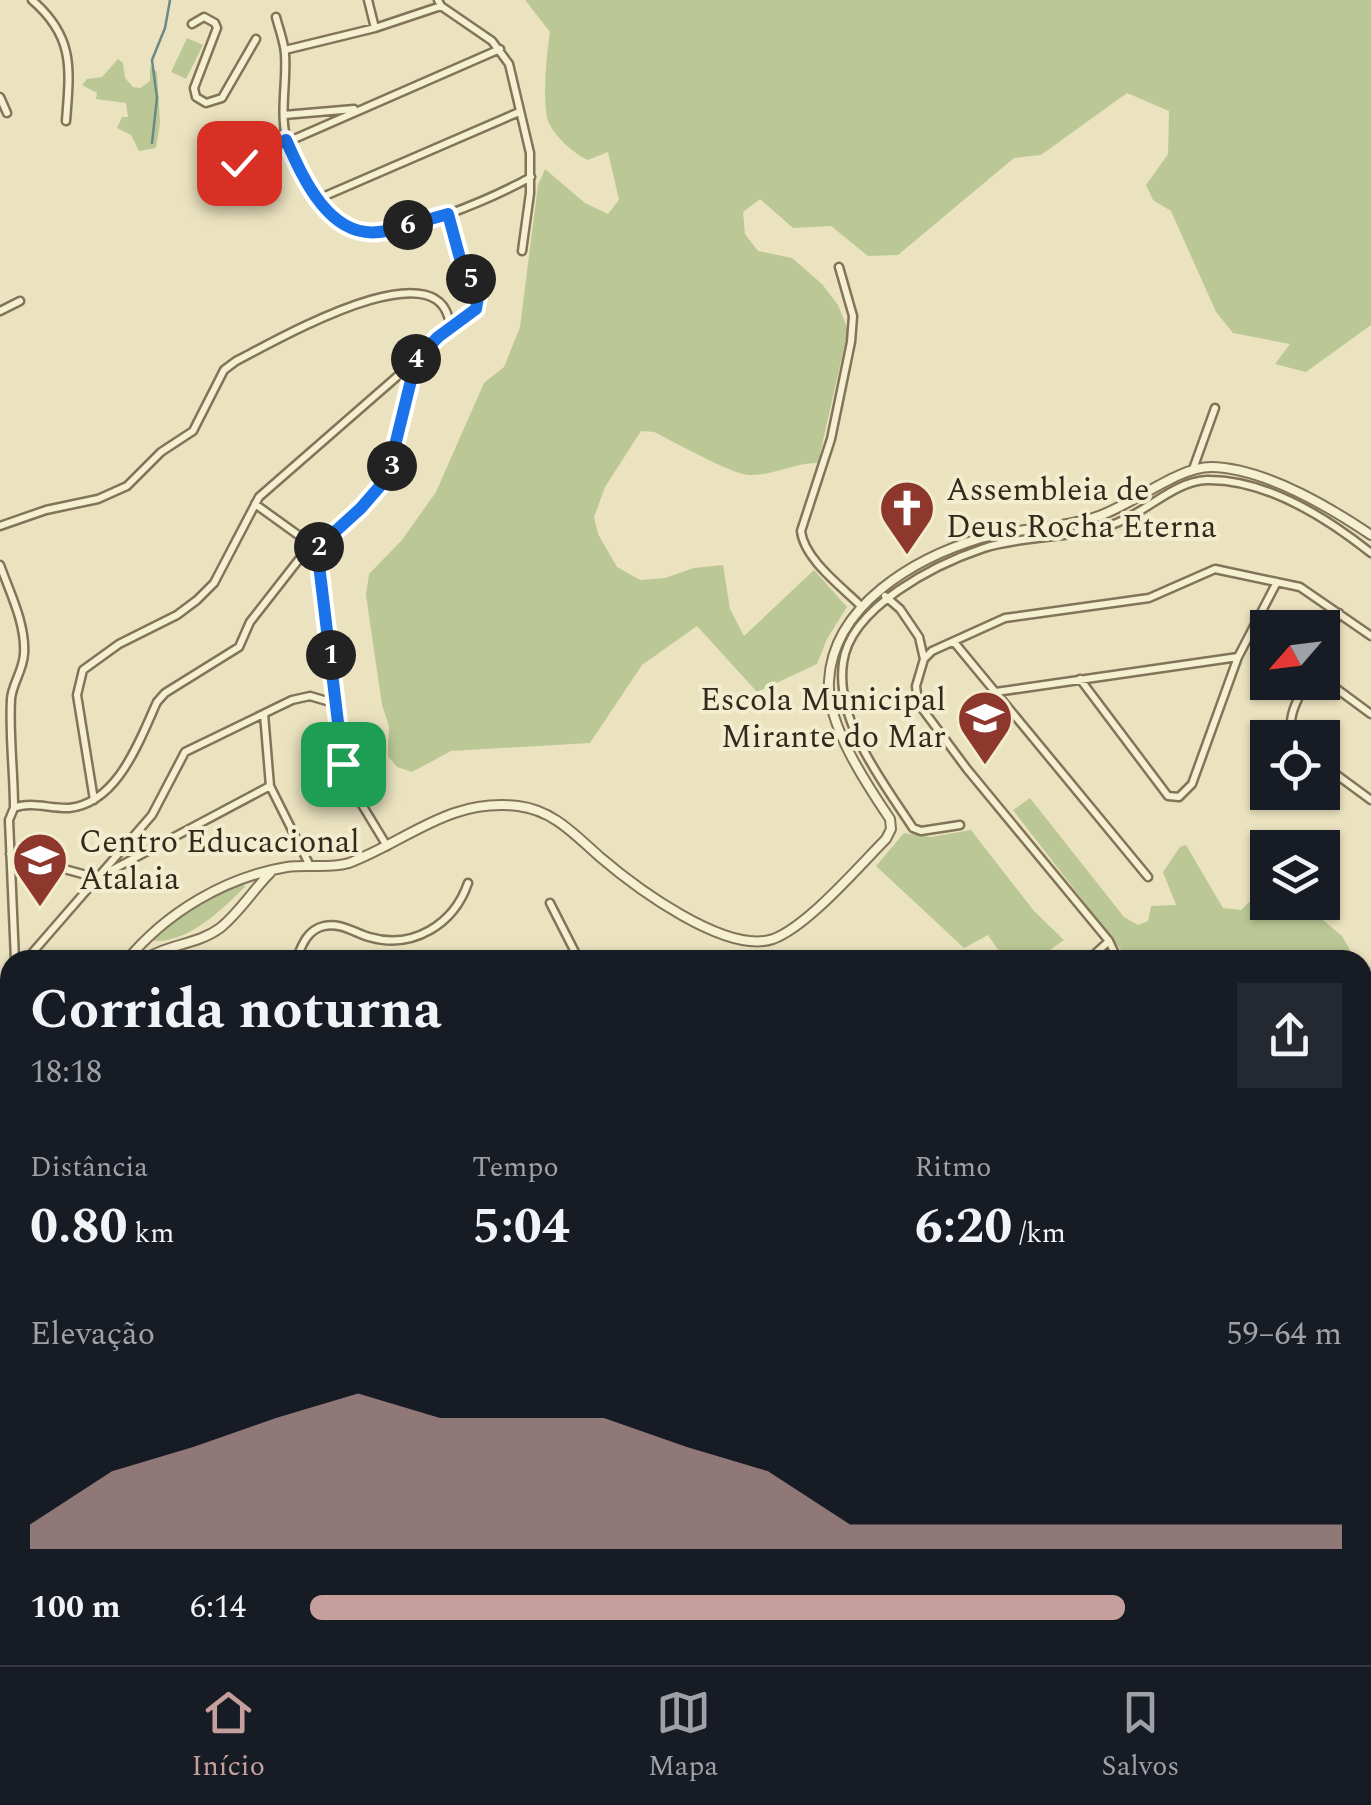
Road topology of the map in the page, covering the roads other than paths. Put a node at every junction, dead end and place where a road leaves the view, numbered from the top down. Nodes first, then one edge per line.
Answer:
1 (32, 0) edge
2 (368, 0) edge
3 (439, 3) edge
4 (276, 16) dead end
5 (192, 24) dead end
6 (375, 28) junction
7 (256, 39) dead end
8 (500, 49) junction
9 (285, 50) junction
10 (0, 97) edge
11 (360, 109) junction
12 (519, 112) junction
13 (7, 114) dead end
14 (284, 115) junction
15 (66, 122) dead end
16 (286, 140) junction
17 (239, 163) dead end
18 (531, 177) junction
19 (318, 199) junction
20 (448, 214) junction
21 (522, 251) dead end
22 (839, 267) dead end
23 (20, 301) dead end
24 (0, 311) edge
25 (450, 329) junction
26 (416, 360) junction
27 (1215, 408) dead end
28 (1193, 469) junction
29 (256, 504) junction
30 (0, 526) edge
31 (1371, 535) edge
32 (314, 546) junction
33 (1371, 552) edge
34 (0, 565) edge
35 (1277, 582) junction
36 (878, 590) junction
37 (887, 598) junction
38 (861, 606) junction
39 (1334, 610) edge
40 (1340, 614) edge
41 (1371, 636) edge
42 (954, 642) junction
43 (1238, 657) junction
44 (924, 659) junction
45 (1080, 679) junction
46 (1340, 691) edge
47 (996, 692) junction
48 (337, 704) junction
49 (264, 714) junction
50 (1371, 714) edge
51 (850, 716) junction
52 (837, 720) junction
53 (1340, 777) edge
54 (270, 786) junction
55 (94, 800) junction
56 (1371, 800) edge
57 (14, 808) junction
58 (960, 825) dead end
59 (386, 846) junction
60 (10, 854) junction
61 (310, 866) junction
62 (274, 870) junction
63 (1148, 877) dead end
64 (97, 878) junction
65 (468, 883) dead end
66 (550, 902) dead end
67 (148, 934) junction
68 (1112, 945) junction
69 (15, 950) edge
70 (35, 950) edge
71 (135, 950) edge
72 (160, 950) joint
73 (301, 950) edge
74 (574, 950) edge
75 (1104, 950) edge
76 (1111, 950) edge
77 (1114, 950) edge

1 - 15 street
2 - 6 street
3 - 6 street
3 - 8 street
4 - 9 street
5 - 7 street
6 - 9 street
8 - 11 street
8 - 12 street
9 - 14 street
10 - 13 street
11 - 14 street
11 - 16 street
12 - 18 street
12 - 19 street
14 - 16 street
16 - 17 street
16 - 19 street
18 - 20 street
18 - 21 street
19 - 20 street
20 - 25 street
22 - 38 street
23 - 24 street
25 - 26 street
25 - 30 street
26 - 29 street
26 - 32 street
27 - 28 street
28 - 31 street
28 - 36 street
29 - 32 street
29 - 55 street
32 - 48 street
32 - 55 street
33 - 37 street
34 - 57 street
35 - 39 street
35 - 42 street
35 - 43 street
36 - 37 street
36 - 38 street
37 - 44 street
37 - 51 street
38 - 52 street
40 - 41 street
42 - 44 street
42 - 47 street
43 - 45 street
43 - 45 street
44 - 68 street
45 - 47 street
46 - 50 street
47 - 63 street
48 - 49 street
48 - 59 street
49 - 54 street
49 - 64 street
51 - 52 street
51 - 58 street
52 - 59 street
53 - 56 street
54 - 61 street
54 - 64 street
55 - 57 street
57 - 60 street
59 - 61 street
60 - 64 street
60 - 69 street
61 - 62 street
62 - 67 street
62 - 72 street
64 - 70 street
65 - 73 street
66 - 74 street
67 - 71 street
67 - 72 street
68 - 75 street
68 - 76 street
68 - 77 street

